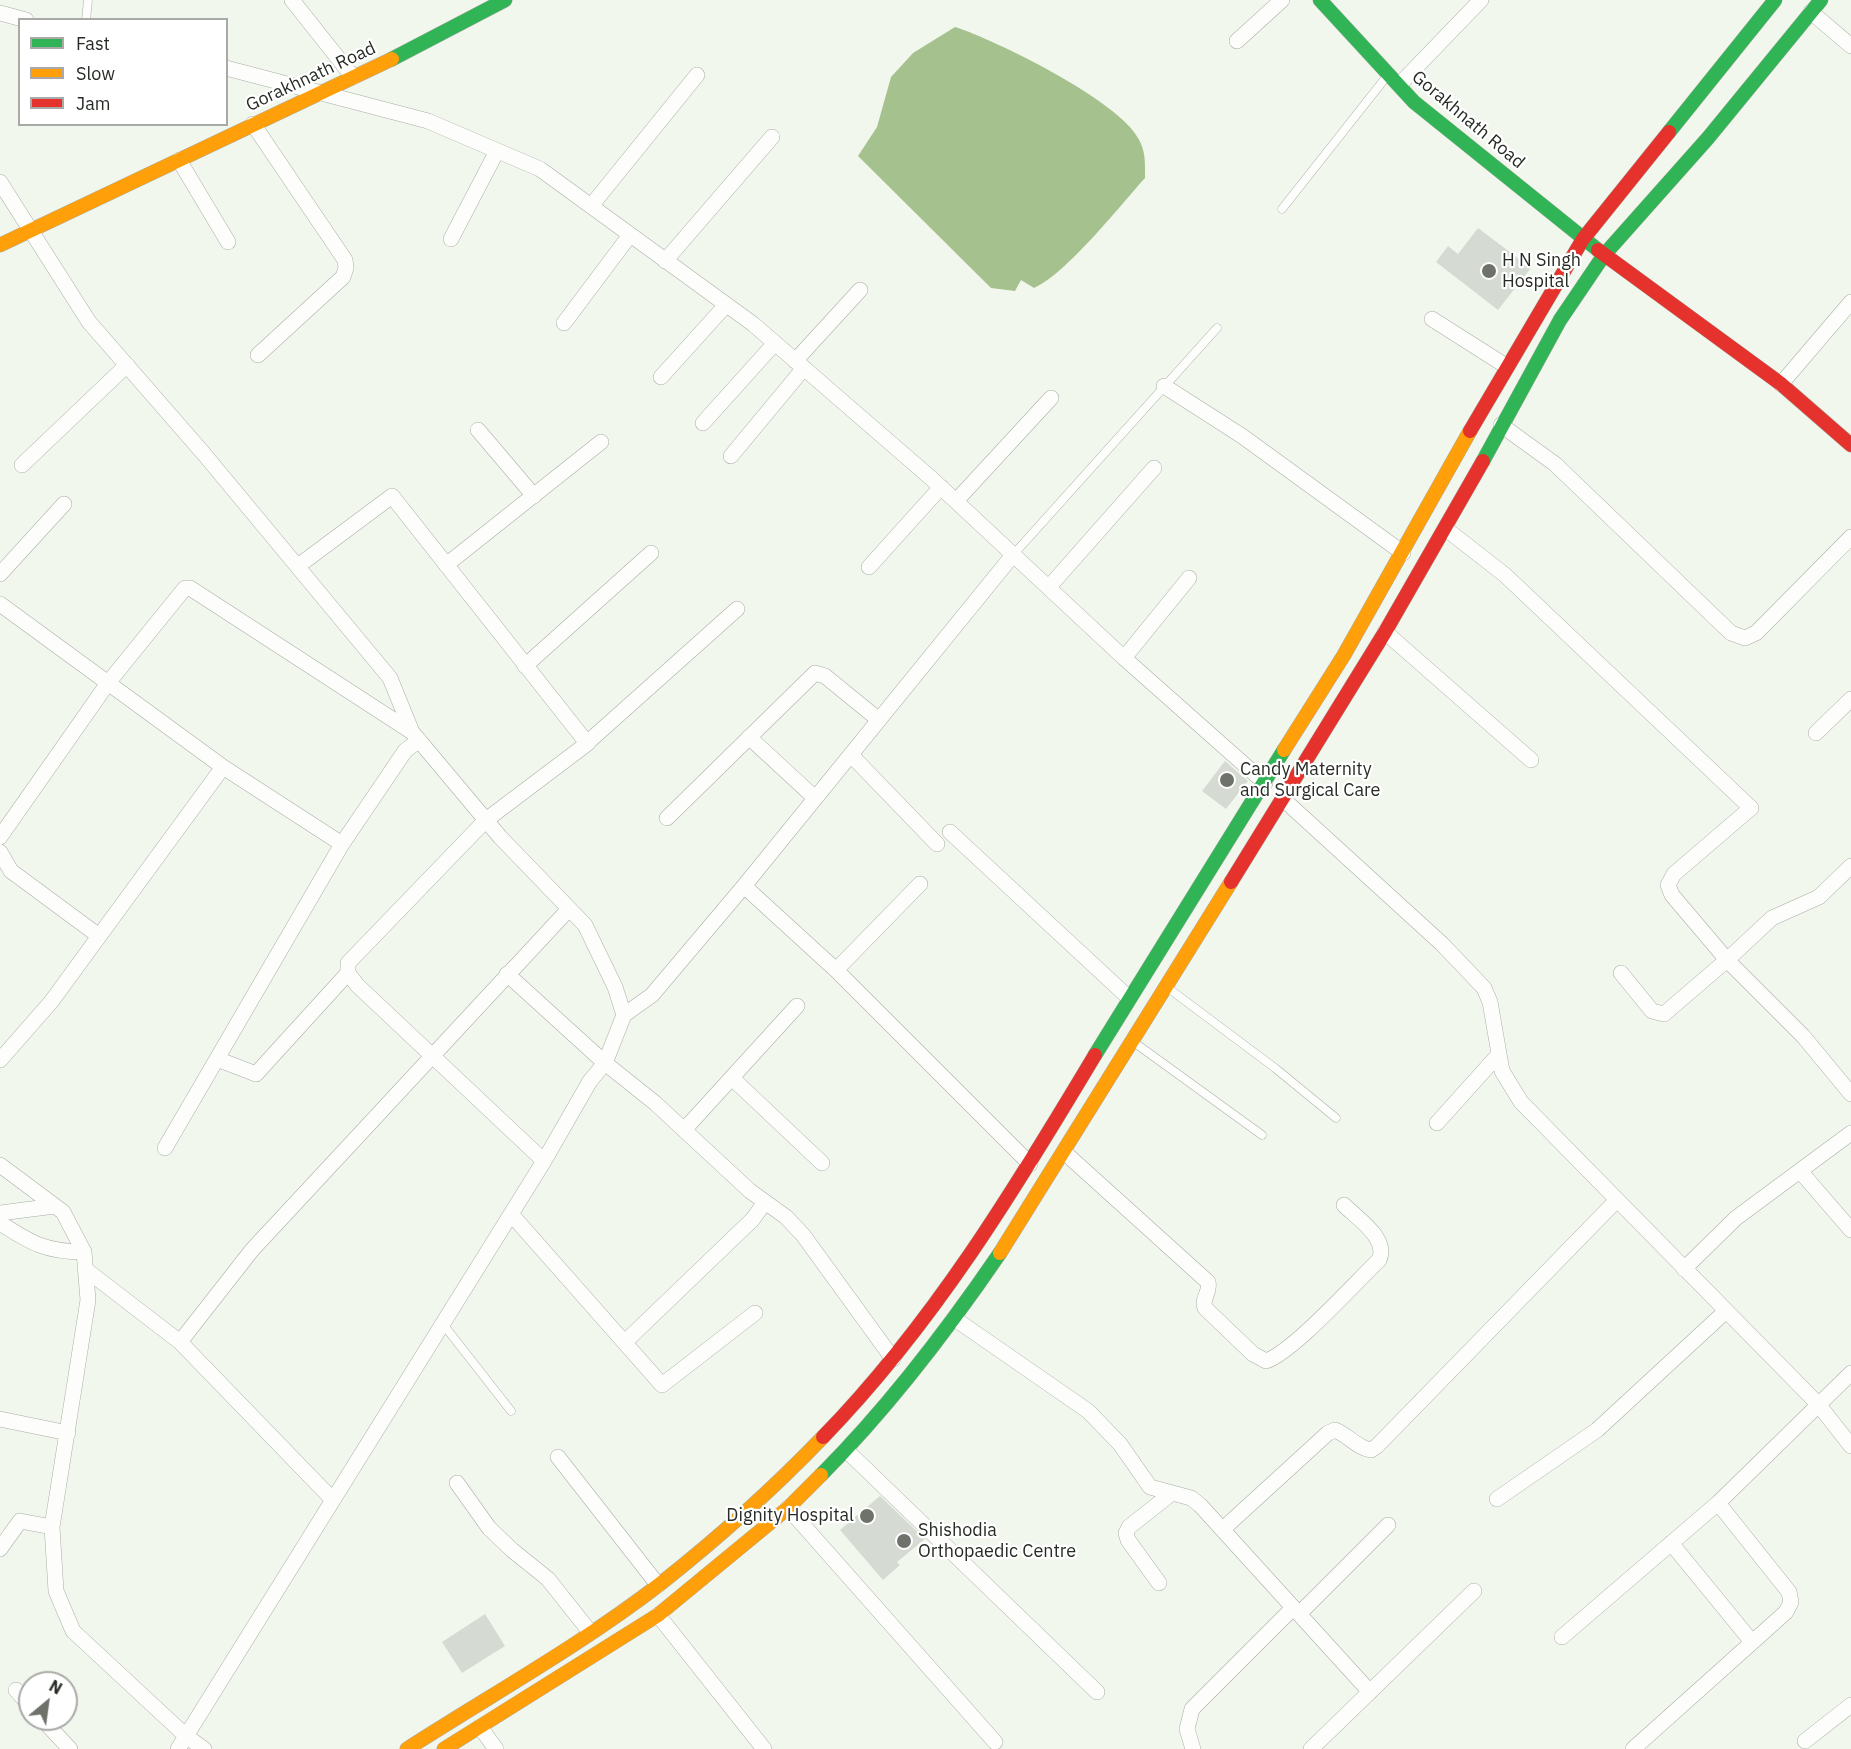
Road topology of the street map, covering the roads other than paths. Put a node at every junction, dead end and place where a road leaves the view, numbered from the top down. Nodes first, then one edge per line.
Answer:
1 (88, 0) edge
2 (292, 0) edge
3 (506, 0) edge
4 (1282, 0) edge
5 (1320, 0) edge
6 (1480, 0) edge
7 (1775, 0) edge
8 (1816, 6) edge
9 (0, 13) edge
10 (19, 18) edge
11 (86, 18) edge
12 (1237, 41) dead end
13 (1851, 46) edge
14 (228, 68) edge
15 (697, 75) dead end
16 (353, 77) junction
17 (1393, 79) junction
18 (323, 92) junction
19 (254, 124) junction
20 (772, 137) dead end
21 (497, 151) junction
22 (179, 160) junction
23 (0, 182) edge
24 (591, 206) junction
25 (1282, 209) dead end
26 (32, 230) junction
27 (630, 235) junction
28 (451, 239) dead end
29 (1583, 239) junction
30 (228, 242) dead end
31 (0, 245) edge
32 (1604, 255) junction
33 (666, 261) junction
34 (860, 290) dead end
35 (1851, 302) edge
36 (726, 304) junction
37 (1432, 319) dead end
38 (564, 323) dead end
39 (1217, 328) dead end
40 (775, 343) junction
41 (258, 354) dead end
42 (800, 364) junction
43 (127, 365) junction
44 (1506, 366) junction
45 (661, 377) dead end
46 (1781, 384) junction
47 (1164, 386) junction
48 (1051, 398) dead end
49 (703, 423) dead end
50 (1501, 425) junction
51 (478, 430) dead end
52 (601, 442) dead end
53 (1851, 445) edge
54 (731, 456) dead end
55 (22, 465) dead end
56 (1154, 468) dead end
57 (940, 487) junction
58 (534, 496) junction
59 (956, 501) junction
60 (64, 504) dead end
61 (1446, 529) junction
62 (1851, 537) edge
63 (651, 553) dead end
64 (1402, 553) junction
65 (1013, 555) junction
66 (298, 566) junction
67 (446, 566) junction
68 (869, 567) dead end
69 (0, 574) edge
70 (1189, 578) dead end
71 (1048, 587) junction
72 (0, 604) edge
73 (736, 609) dead end
74 (1385, 632) junction
75 (1124, 657) junction
76 (525, 666) junction
77 (108, 683) junction
78 (1851, 699) edge
79 (879, 720) junction
80 (1816, 733) dead end
81 (415, 736) junction
82 (749, 737) junction
83 (588, 743) junction
84 (851, 755) junction
85 (1531, 760) dead end
86 (223, 767) junction
87 (1265, 783) junction
88 (815, 798) junction
89 (1283, 799) junction
90 (667, 818) dead end
91 (486, 820) junction
92 (950, 832) dead end
93 (0, 837) edge
94 (342, 844) junction
95 (937, 844) dead end
96 (0, 852) edge
97 (1851, 866) edge
98 (920, 884) dead end
99 (744, 886) junction
100 (569, 909) junction
101 (99, 936) junction
102 (1727, 960) junction
103 (836, 970) junction
104 (348, 973) junction
105 (1622, 973) dead end
106 (507, 974) junction
107 (1165, 985) junction
108 (1129, 998) junction
109 (797, 1006) dead end
110 (624, 1015) junction
111 (1131, 1041) junction
112 (1499, 1054) junction
113 (431, 1055) junction
114 (0, 1059) edge
115 (217, 1059) junction
116 (605, 1063) junction
117 (732, 1078) junction
118 (1851, 1094) edge
119 (1336, 1119) dead end
120 (1437, 1123) dead end
121 (684, 1130) junction
122 (1851, 1133) edge
123 (1262, 1134) dead end
124 (165, 1148) dead end
125 (1064, 1152) junction
126 (544, 1161) junction
127 (822, 1163) dead end
128 (1030, 1164) junction
129 (0, 1165) edge
130 (1800, 1171) junction
131 (1616, 1201) junction
132 (765, 1202) junction
133 (1344, 1205) dead end
134 (55, 1206) junction
135 (0, 1213) edge
136 (511, 1214) junction
137 (0, 1223) edge
138 (1851, 1230) edge
139 (84, 1252) junction
140 (85, 1269) junction
141 (1684, 1269) junction
142 (1726, 1311) junction
143 (755, 1313) dead end
144 (955, 1319) junction
145 (443, 1324) junction
146 (626, 1341) junction
147 (180, 1342) junction
148 (893, 1359) junction
149 (1851, 1373) edge
150 (1818, 1404) junction
151 (511, 1411) dead end
152 (0, 1419) edge
153 (68, 1433) junction
154 (1851, 1446) edge
155 (846, 1450) junction
156 (558, 1457) dead end
157 (457, 1483) dead end
158 (1172, 1493) junction
159 (1497, 1499) dead end
160 (333, 1500) junction
161 (1718, 1503) junction
162 (788, 1508) junction
163 (1388, 1525) dead end
164 (52, 1527) junction
165 (1223, 1529) junction
166 (1671, 1544) junction
167 (0, 1549) edge
168 (1159, 1583) dead end
169 (658, 1585) junction
170 (1474, 1591) dead end
171 (1296, 1611) junction
172 (658, 1615) junction
173 (590, 1632) junction
174 (1562, 1637) dead end
175 (1752, 1642) junction
176 (16, 1690) dead end
177 (18, 1692) edge
178 (1097, 1692) dead end
179 (1370, 1692) junction
180 (1851, 1705) edge
181 (480, 1727) junction
182 (53, 1731) edge
183 (1805, 1741) dead end
184 (995, 1742) dead end
185 (182, 1743) edge
186 (70, 1749) edge
187 (204, 1749) edge
188 (407, 1749) edge
189 (444, 1749) edge
190 (496, 1749) edge
191 (764, 1749) edge
192 (1193, 1749) edge
193 (1311, 1749) edge
194 (1633, 1749) edge

1 - 11 lane
2 - 16 street
3 - 16 main road, Gorakhnath Road
4 - 12 street
5 - 17 main road, Gorakhnath Road
6 - 17 street
7 - 29 main road
8 - 13 street
8 - 32 main road
9 - 10 street
14 - 18 street
15 - 24 street
16 - 18 main road, Gorakhnath Road
17 - 25 lane
17 - 29 main road, Gorakhnath Road
18 - 19 main road, Gorakhnath Road
18 - 21 street
19 - 22 main road, Gorakhnath Road
19 - 41 street
20 - 33 street
21 - 24 street
21 - 28 street
22 - 26 main road, Gorakhnath Road
22 - 30 street
23 - 26 street
24 - 27 street
26 - 31 main road, Gorakhnath Road
26 - 43 street
27 - 33 street
27 - 38 street
29 - 32 main road, Gorakhnath Road
29 - 44 main road
32 - 46 main road, Gorakhnath Road
32 - 50 main road
33 - 36 street
34 - 42 street
35 - 46 street
36 - 40 street
36 - 45 street
37 - 44 street
39 - 47 lane
40 - 42 street
40 - 49 street
42 - 54 street
42 - 57 street
43 - 55 street
43 - 66 street
44 - 64 main road
46 - 53 main road, Gorakhnath Road
47 - 64 street
47 - 65 lane
48 - 59 street
50 - 61 main road
50 - 62 street
51 - 58 street
52 - 58 street
56 - 71 street
57 - 59 street
57 - 68 street
58 - 67 street
59 - 65 street
60 - 69 street
61 - 74 main road
61 - 102 street
63 - 76 street
64 - 87 main road
65 - 71 street
65 - 79 street
66 - 67 street
66 - 81 street
67 - 76 street
70 - 75 street
71 - 75 street
72 - 77 street
73 - 83 street
74 - 85 street
74 - 89 main road
75 - 87 street
76 - 83 street
77 - 81 street
77 - 86 street
77 - 93 street
78 - 80 street
79 - 82 street
79 - 84 street
81 - 91 street
81 - 94 street
82 - 88 street
82 - 90 street
83 - 91 street
84 - 88 street
84 - 95 street
86 - 94 street
86 - 101 street
87 - 108 main road
88 - 99 street
89 - 107 main road
89 - 112 street
91 - 100 street
91 - 104 street
92 - 108 street
94 - 115 street
96 - 101 street
97 - 102 street
98 - 103 street
99 - 103 street
99 - 110 street
100 - 106 street
100 - 110 street
101 - 114 street
102 - 105 street
102 - 118 street
103 - 128 street
104 - 113 street
104 - 115 street
106 - 113 street
106 - 116 street
107 - 111 main road
107 - 119 lane
108 - 128 main road
109 - 117 street
110 - 116 street
111 - 123 lane
111 - 125 main road
112 - 120 street
112 - 131 street
113 - 126 street
113 - 147 street
115 - 124 street
116 - 121 street
116 - 126 street
117 - 121 street
117 - 127 street
121 - 132 street
122 - 130 street
125 - 133 street
125 - 144 main road
126 - 136 street
128 - 148 main road
129 - 134 street
130 - 138 street
130 - 141 street
131 - 141 street
131 - 165 street
132 - 146 street
132 - 148 street
134 - 135 street
134 - 139 street
136 - 145 street
136 - 146 street
137 - 139 street
139 - 140 street
140 - 147 street
140 - 153 street
141 - 142 street
142 - 150 street
142 - 159 street
143 - 146 street
144 - 155 main road
144 - 158 street
145 - 151 lane
145 - 160 street
147 - 160 street
148 - 169 main road
149 - 150 street
150 - 154 street
150 - 161 street
152 - 153 street
153 - 164 street
155 - 162 main road
155 - 178 street
156 - 169 street
157 - 173 street
158 - 165 street
158 - 168 street
160 - 185 street
161 - 166 street
161 - 175 street
162 - 172 main road
162 - 184 street
163 - 171 street
164 - 167 street
164 - 185 street
165 - 171 street
166 - 174 street
166 - 175 street
169 - 173 main road
170 - 179 street
171 - 179 street
171 - 192 street
172 - 181 main road
172 - 191 street
173 - 188 main road
175 - 194 street
176 - 177 street
179 - 193 street
180 - 183 street
181 - 189 main road
181 - 190 street
182 - 186 street
185 - 187 street

